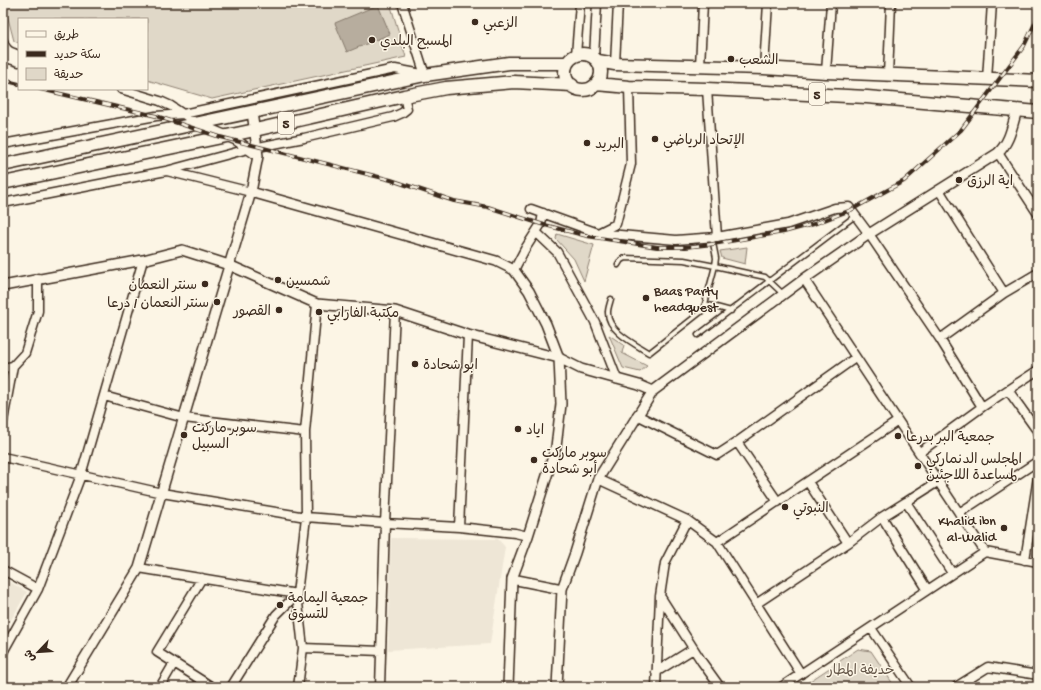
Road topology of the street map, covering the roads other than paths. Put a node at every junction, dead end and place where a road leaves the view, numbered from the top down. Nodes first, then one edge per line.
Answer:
1 (402, 3) edge
2 (580, 3) edge
3 (597, 3) edge
4 (618, 3) edge
5 (703, 3) edge
6 (768, 3) edge
7 (831, 3) edge
8 (890, 3) edge
9 (992, 3) edge
10 (3, 41) edge
11 (4, 53) edge
12 (18, 55) edge
13 (572, 59) junction
14 (596, 59) junction
15 (18, 61) edge
16 (615, 64) junction
17 (700, 66) junction
18 (764, 68) junction
19 (826, 72) junction
20 (425, 75) junction
21 (888, 75) junction
22 (987, 79) junction
23 (1038, 81) edge
24 (596, 84) junction
25 (572, 85) junction
26 (628, 87) junction
27 (707, 89) junction
28 (124, 90) edge
29 (404, 96) junction
30 (1017, 110) junction
31 (252, 112) junction
32 (1038, 112) edge
33 (183, 114) junction
34 (198, 124) junction
35 (255, 130) junction
36 (226, 136) junction
37 (3, 144) edge
38 (254, 151) junction
39 (998, 153) junction
40 (3, 165) edge
41 (166, 171) junction
42 (3, 182) edge
43 (939, 190) junction
44 (251, 192) junction
45 (3, 203) edge
46 (531, 209) dead end
47 (543, 213) junction
48 (1038, 214) edge
49 (856, 216) junction
50 (536, 232) junction
51 (598, 233) junction
52 (869, 234) junction
53 (715, 238) junction
54 (143, 260) junction
55 (229, 265) junction
56 (618, 265) dead end
57 (716, 266) junction
58 (514, 270) junction
59 (1038, 273) edge
60 (38, 278) junction
61 (804, 279) junction
62 (770, 282) junction
63 (3, 286) edge
64 (1004, 293) junction
65 (783, 294) junction
66 (611, 299) dead end
67 (317, 304) junction
68 (705, 304) junction
69 (396, 311) junction
70 (731, 311) junction
71 (468, 335) junction
72 (698, 335) dead end
73 (940, 339) junction
74 (559, 358) junction
75 (855, 358) junction
76 (13, 366) junction
77 (3, 368) edge
78 (1038, 370) edge
79 (617, 379) junction
80 (1008, 390) junction
81 (653, 391) junction
82 (104, 396) junction
83 (982, 407) junction
84 (637, 415) junction
85 (184, 418) junction
86 (3, 421) edge
87 (898, 421) junction
88 (305, 432) junction
89 (1038, 432) edge
90 (738, 442) junction
91 (920, 452) junction
92 (3, 457) edge
93 (1038, 461) edge
94 (81, 475) junction
95 (1038, 477) edge
96 (598, 480) junction
97 (939, 481) junction
98 (808, 482) junction
99 (162, 492) junction
100 (778, 502) junction
101 (906, 502) junction
102 (959, 513) junction
103 (306, 517) junction
104 (882, 517) junction
105 (687, 520) junction
106 (385, 523) junction
107 (459, 527) junction
108 (528, 536) junction
109 (717, 542) junction
110 (848, 544) junction
111 (985, 552) junction
112 (1025, 560) junction
113 (1038, 562) edge
114 (139, 568) junction
115 (3, 570) edge
116 (952, 574) junction
117 (202, 578) junction
118 (512, 579) junction
119 (38, 589) junction
120 (927, 589) junction
121 (562, 590) junction
122 (298, 594) junction
123 (660, 596) junction
124 (756, 604) junction
125 (871, 628) junction
126 (303, 648) junction
127 (693, 649) junction
128 (381, 651) junction
129 (3, 652) edge
130 (174, 664) junction
131 (656, 672) junction
132 (801, 674) junction
133 (1038, 675) edge
134 (67, 687) edge
135 (160, 687) edge
136 (212, 687) edge
137 (231, 687) edge
138 (298, 687) edge
139 (380, 687) edge
140 (508, 687) edge
141 (557, 687) edge
142 (656, 687) edge
143 (720, 687) edge
144 (782, 687) edge
145 (911, 687) edge
146 (956, 687) edge

1 - 20 street
2 - 13 street
3 - 14 street
4 - 16 street
5 - 17 street
6 - 18 street
7 - 19 street
8 - 21 street
9 - 22 street
10 - 11 street
11 - 12 street
11 - 15 street
13 - 14 main road
13 - 20 main road, 5
13 - 25 main road
14 - 16 main road, 5
14 - 24 main road
16 - 17 main road, 5
17 - 18 main road, 5
18 - 19 main road, 5
19 - 21 main road, 5
20 - 31 main road, 5
20 - 33 street
21 - 22 main road, 5
22 - 23 main road, 5
24 - 25 main road
24 - 26 main road, 5
25 - 29 main road, 5
26 - 27 main road, 5
26 - 51 street
27 - 30 main road, 5
27 - 53 street
28 - 33 street
29 - 35 main road, 5
29 - 38 street
30 - 32 main road, 5
30 - 39 street
31 - 34 main road, 5
31 - 35 street
33 - 34 street
33 - 37 street
34 - 36 street
34 - 40 main road, 5
35 - 36 main road, 5
35 - 38 street
36 - 38 street
36 - 42 main road, 5
38 - 41 street
38 - 44 street
39 - 43 street
39 - 48 street
41 - 44 street
41 - 45 street
43 - 52 street
43 - 64 street
44 - 55 street
44 - 58 street
46 - 47 street
47 - 50 street
47 - 51 street
49 - 52 street
49 - 53 street
49 - 62 lane
50 - 58 street
50 - 79 street
51 - 53 street
52 - 61 street
52 - 73 street
53 - 57 lane
54 - 55 street
54 - 60 street
54 - 82 street
55 - 67 street
55 - 85 street
56 - 57 lane
57 - 62 lane
57 - 68 lane
58 - 74 street
59 - 64 street
60 - 63 street
60 - 76 street
61 - 65 street
61 - 75 street
62 - 65 lane
62 - 70 lane
64 - 73 street
65 - 81 street
66 - 68 lane
67 - 69 street
67 - 88 street
68 - 70 lane
69 - 71 street
69 - 106 street
70 - 72 lane
71 - 74 street
71 - 107 street
73 - 83 street
74 - 79 street
74 - 108 street
75 - 87 street
75 - 90 street
76 - 77 street
76 - 86 street
78 - 80 street
79 - 81 street
80 - 83 street
80 - 89 street
81 - 84 street
82 - 85 street
82 - 94 street
83 - 91 street
84 - 90 street
84 - 96 street
85 - 88 street
85 - 99 street
87 - 91 street
87 - 98 street
88 - 103 street
90 - 100 street
91 - 97 street
92 - 94 street
93 - 102 street
94 - 99 street
94 - 119 street
95 - 112 street
96 - 105 street
96 - 121 street
97 - 101 street
97 - 102 street
98 - 100 street
98 - 110 street
99 - 103 street
99 - 114 street
100 - 109 street
101 - 104 street
101 - 116 street
102 - 111 street
103 - 106 street
103 - 122 street
104 - 110 street
104 - 120 street
105 - 109 street
105 - 123 street
106 - 107 street
106 - 128 street
107 - 108 street
108 - 118 street
109 - 124 street
110 - 124 street
111 - 112 street
111 - 116 street
112 - 113 street
114 - 117 street
114 - 134 street
115 - 119 street
116 - 120 street
117 - 122 street
117 - 130 street
118 - 121 street
118 - 140 street
119 - 129 street
120 - 125 street
121 - 141 street
122 - 126 street
122 - 137 street
123 - 127 street
123 - 131 street
124 - 132 street
125 - 132 street
125 - 145 street
126 - 128 street
126 - 138 street
127 - 131 street
127 - 143 street
128 - 139 street
130 - 135 street
130 - 136 street
131 - 142 street
132 - 144 street
133 - 146 street

